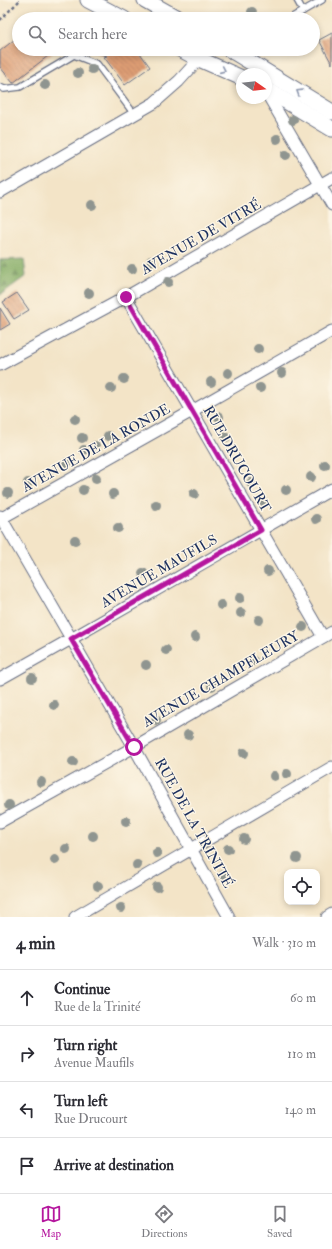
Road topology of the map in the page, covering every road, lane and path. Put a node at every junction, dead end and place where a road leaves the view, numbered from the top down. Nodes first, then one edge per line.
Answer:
1 (20, 0) edge
2 (88, 0) edge
3 (146, 0) edge
4 (297, 0) edge
5 (322, 0) edge
6 (303, 11) joint
7 (111, 12) edge
8 (167, 12) edge
9 (0, 20) edge
10 (72, 56) edge
11 (76, 56) edge
12 (200, 56) edge
13 (205, 56) edge
14 (243, 56) edge
15 (236, 74) edge
16 (0, 87) edge
17 (272, 94) edge
18 (272, 102) edge
19 (332, 112) edge
20 (134, 114) junction
21 (332, 129) edge
22 (332, 178) edge
23 (320, 186) junction
24 (0, 192) edge
25 (332, 206) edge
26 (126, 297) junction
27 (332, 330) edge
28 (0, 365) edge
29 (192, 411) junction
30 (332, 489) edge
31 (0, 518) edge
32 (261, 530) junction
33 (327, 635) edge
34 (71, 639) junction
35 (0, 679) edge
36 (134, 747) junction
37 (332, 767) edge
38 (0, 822) edge
39 (192, 849) junction
40 (332, 914) edge
41 (75, 917) edge
42 (229, 917) edge
43 (327, 917) edge

1 - 9 path
2 - 7 main road
3 - 8 main road
4 - 6 lane
5 - 6 lane
10 - 16 lane
11 - 20 lane
12 - 20 street
13 -> 15 main road
19 -> 14 main road
17 - 21 main road
18 - 23 street
20 - 24 street
22 - 23 street, AVENUE DE VITRÉ
23 - 25 street
23 - 26 street, AVENUE DE VITRÉ
26 - 28 street, AVENUE DE VITRÉ
26 - 29 street, RUE DRUCOURT
27 - 29 street, AVENUE DE LA RONDE
29 - 31 street, AVENUE DE LA RONDE
29 - 32 street, RUE DRUCOURT
30 - 32 street, AVENUE MAUFILS
31 - 34 street, RUE DE LA TRINITÉ
32 - 33 street, RUE DRUCOURT
32 - 34 street, AVENUE MAUFILS
33 - 36 street, AVENUE CHAMPFLEURY
34 - 35 street, AVENUE MAUFILS
34 - 36 street, RUE DE LA TRINITÉ
36 - 38 street, AVENUE CHAMPFLEURY
36 - 39 street, RUE DE LA TRINITÉ
37 - 39 street
39 - 41 street
39 - 42 street, RUE DE LA TRINITÉ
40 - 43 street

